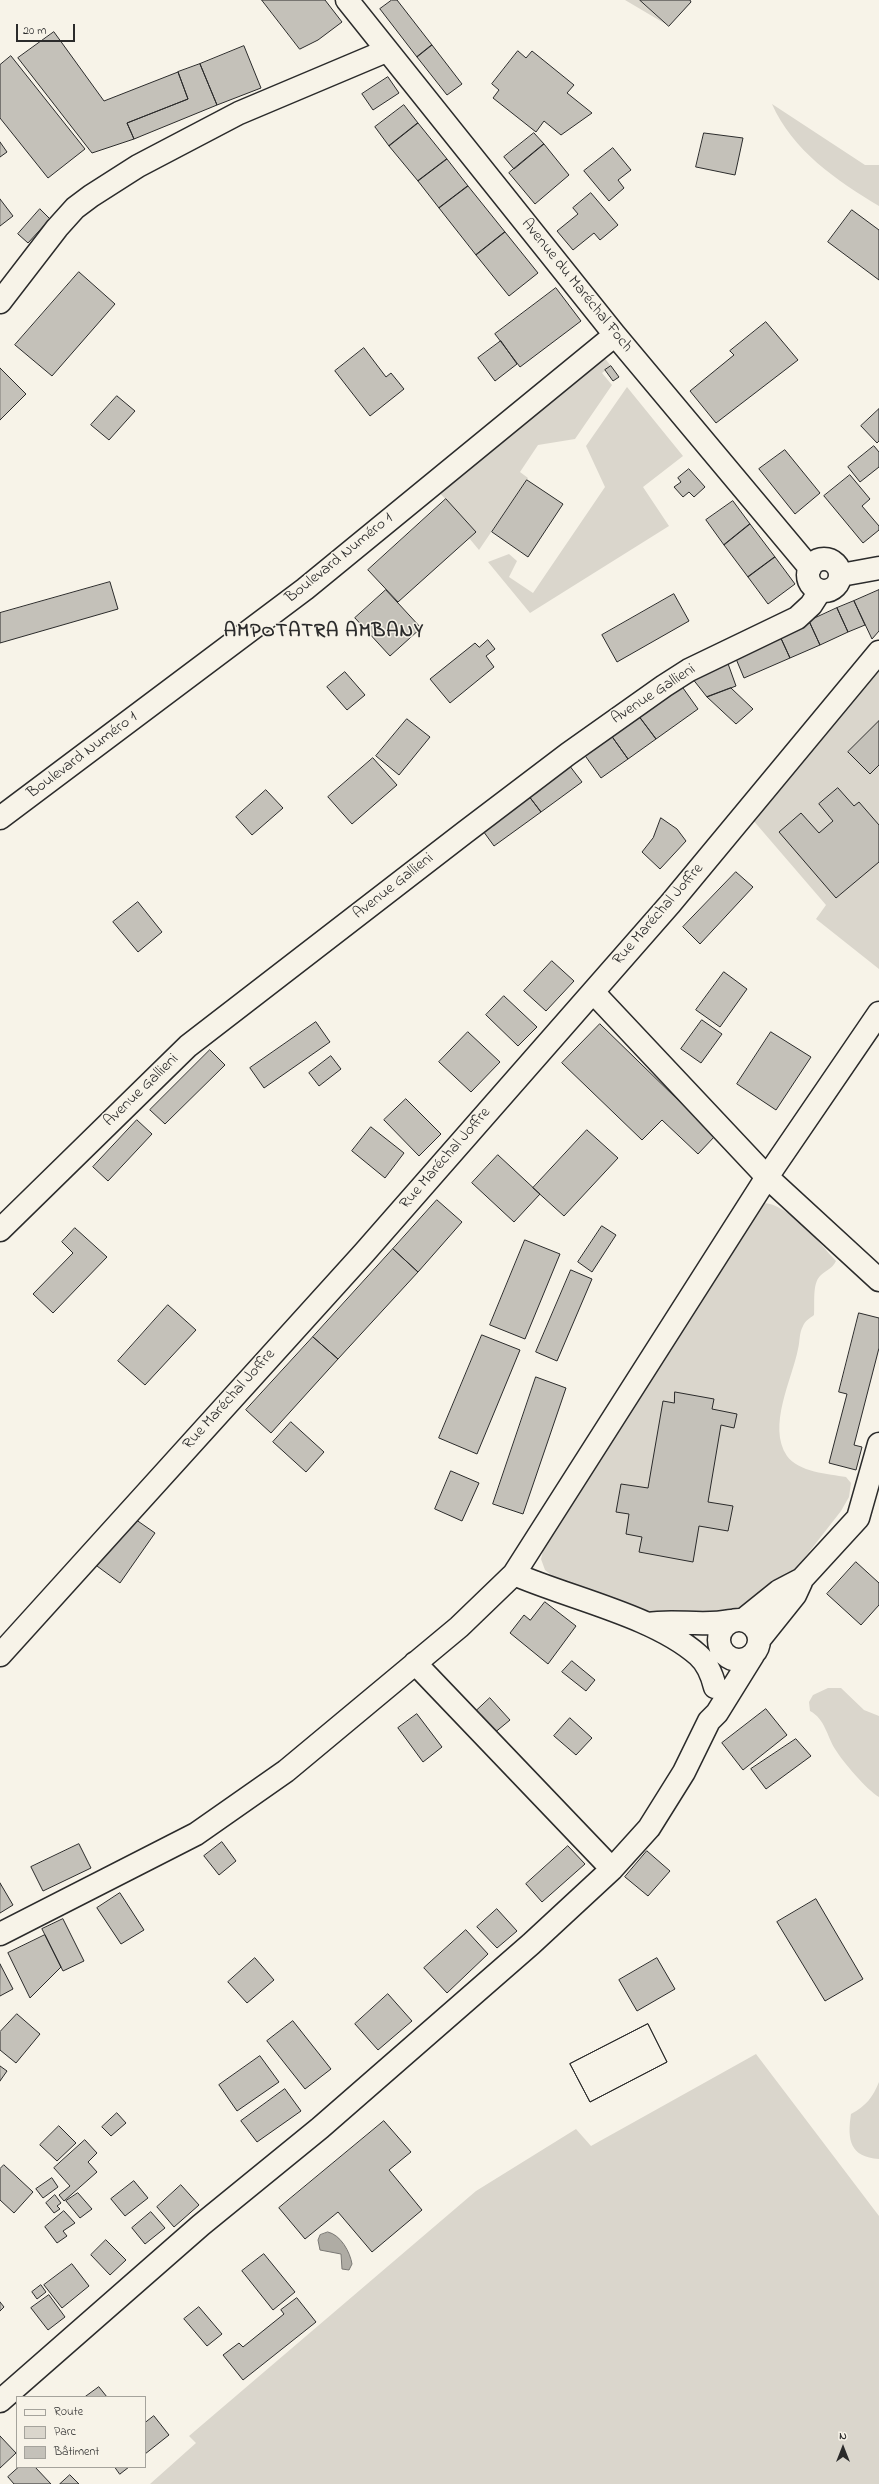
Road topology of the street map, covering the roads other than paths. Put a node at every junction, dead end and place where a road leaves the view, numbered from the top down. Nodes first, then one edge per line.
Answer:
1 (347, 0) edge
2 (386, 51) junction
3 (0, 302) edge
4 (615, 335) junction
5 (810, 568) junction
6 (879, 568) edge
7 (841, 575) junction
8 (820, 591) junction
9 (879, 652) edge
10 (0, 818) edge
11 (593, 992) junction
12 (879, 1013) edge
13 (767, 1177) junction
14 (0, 1230) edge
15 (879, 1280) edge
16 (878, 1452) edge
17 (879, 1506) edge
18 (858, 1518) junction
19 (514, 1574) junction
20 (802, 1578) junction
21 (736, 1621) junction
22 (648, 1624) junction
23 (685, 1646) junction
24 (756, 1647) junction
25 (721, 1651) junction
26 (0, 1655) edge
27 (416, 1663) junction
28 (715, 1687) junction
29 (709, 1721) junction
30 (612, 1869) junction
31 (0, 1934) edge
32 (0, 2401) edge

1 - 2 street, Avenue du Maréchal Foch
2 - 3 street
2 - 4 street, Avenue du Maréchal Foch
4 - 5 street, Avenue du Maréchal Foch
4 - 10 street, Boulevard Numéro 1
5 - 7 street
5 - 8 street
6 - 7 street
7 - 8 street
8 - 14 street, Avenue Gallieni
9 - 11 street, Rue Maréchal Joffre
11 - 13 street
11 - 26 street, Rue Maréchal Joffre
12 - 13 street
13 - 15 street
13 - 19 street
16 - 18 street
17 - 18 street
18 - 20 street
19 - 22 street
19 - 27 street
20 - 21 street
20 - 24 street
21 - 22 street
21 - 24 street
21 - 25 street
22 - 23 street
23 - 25 street
23 - 28 street
24 - 25 street
24 - 29 street
25 - 28 street
27 - 30 street
27 - 31 street
28 - 29 street
29 - 30 street
30 - 32 street

